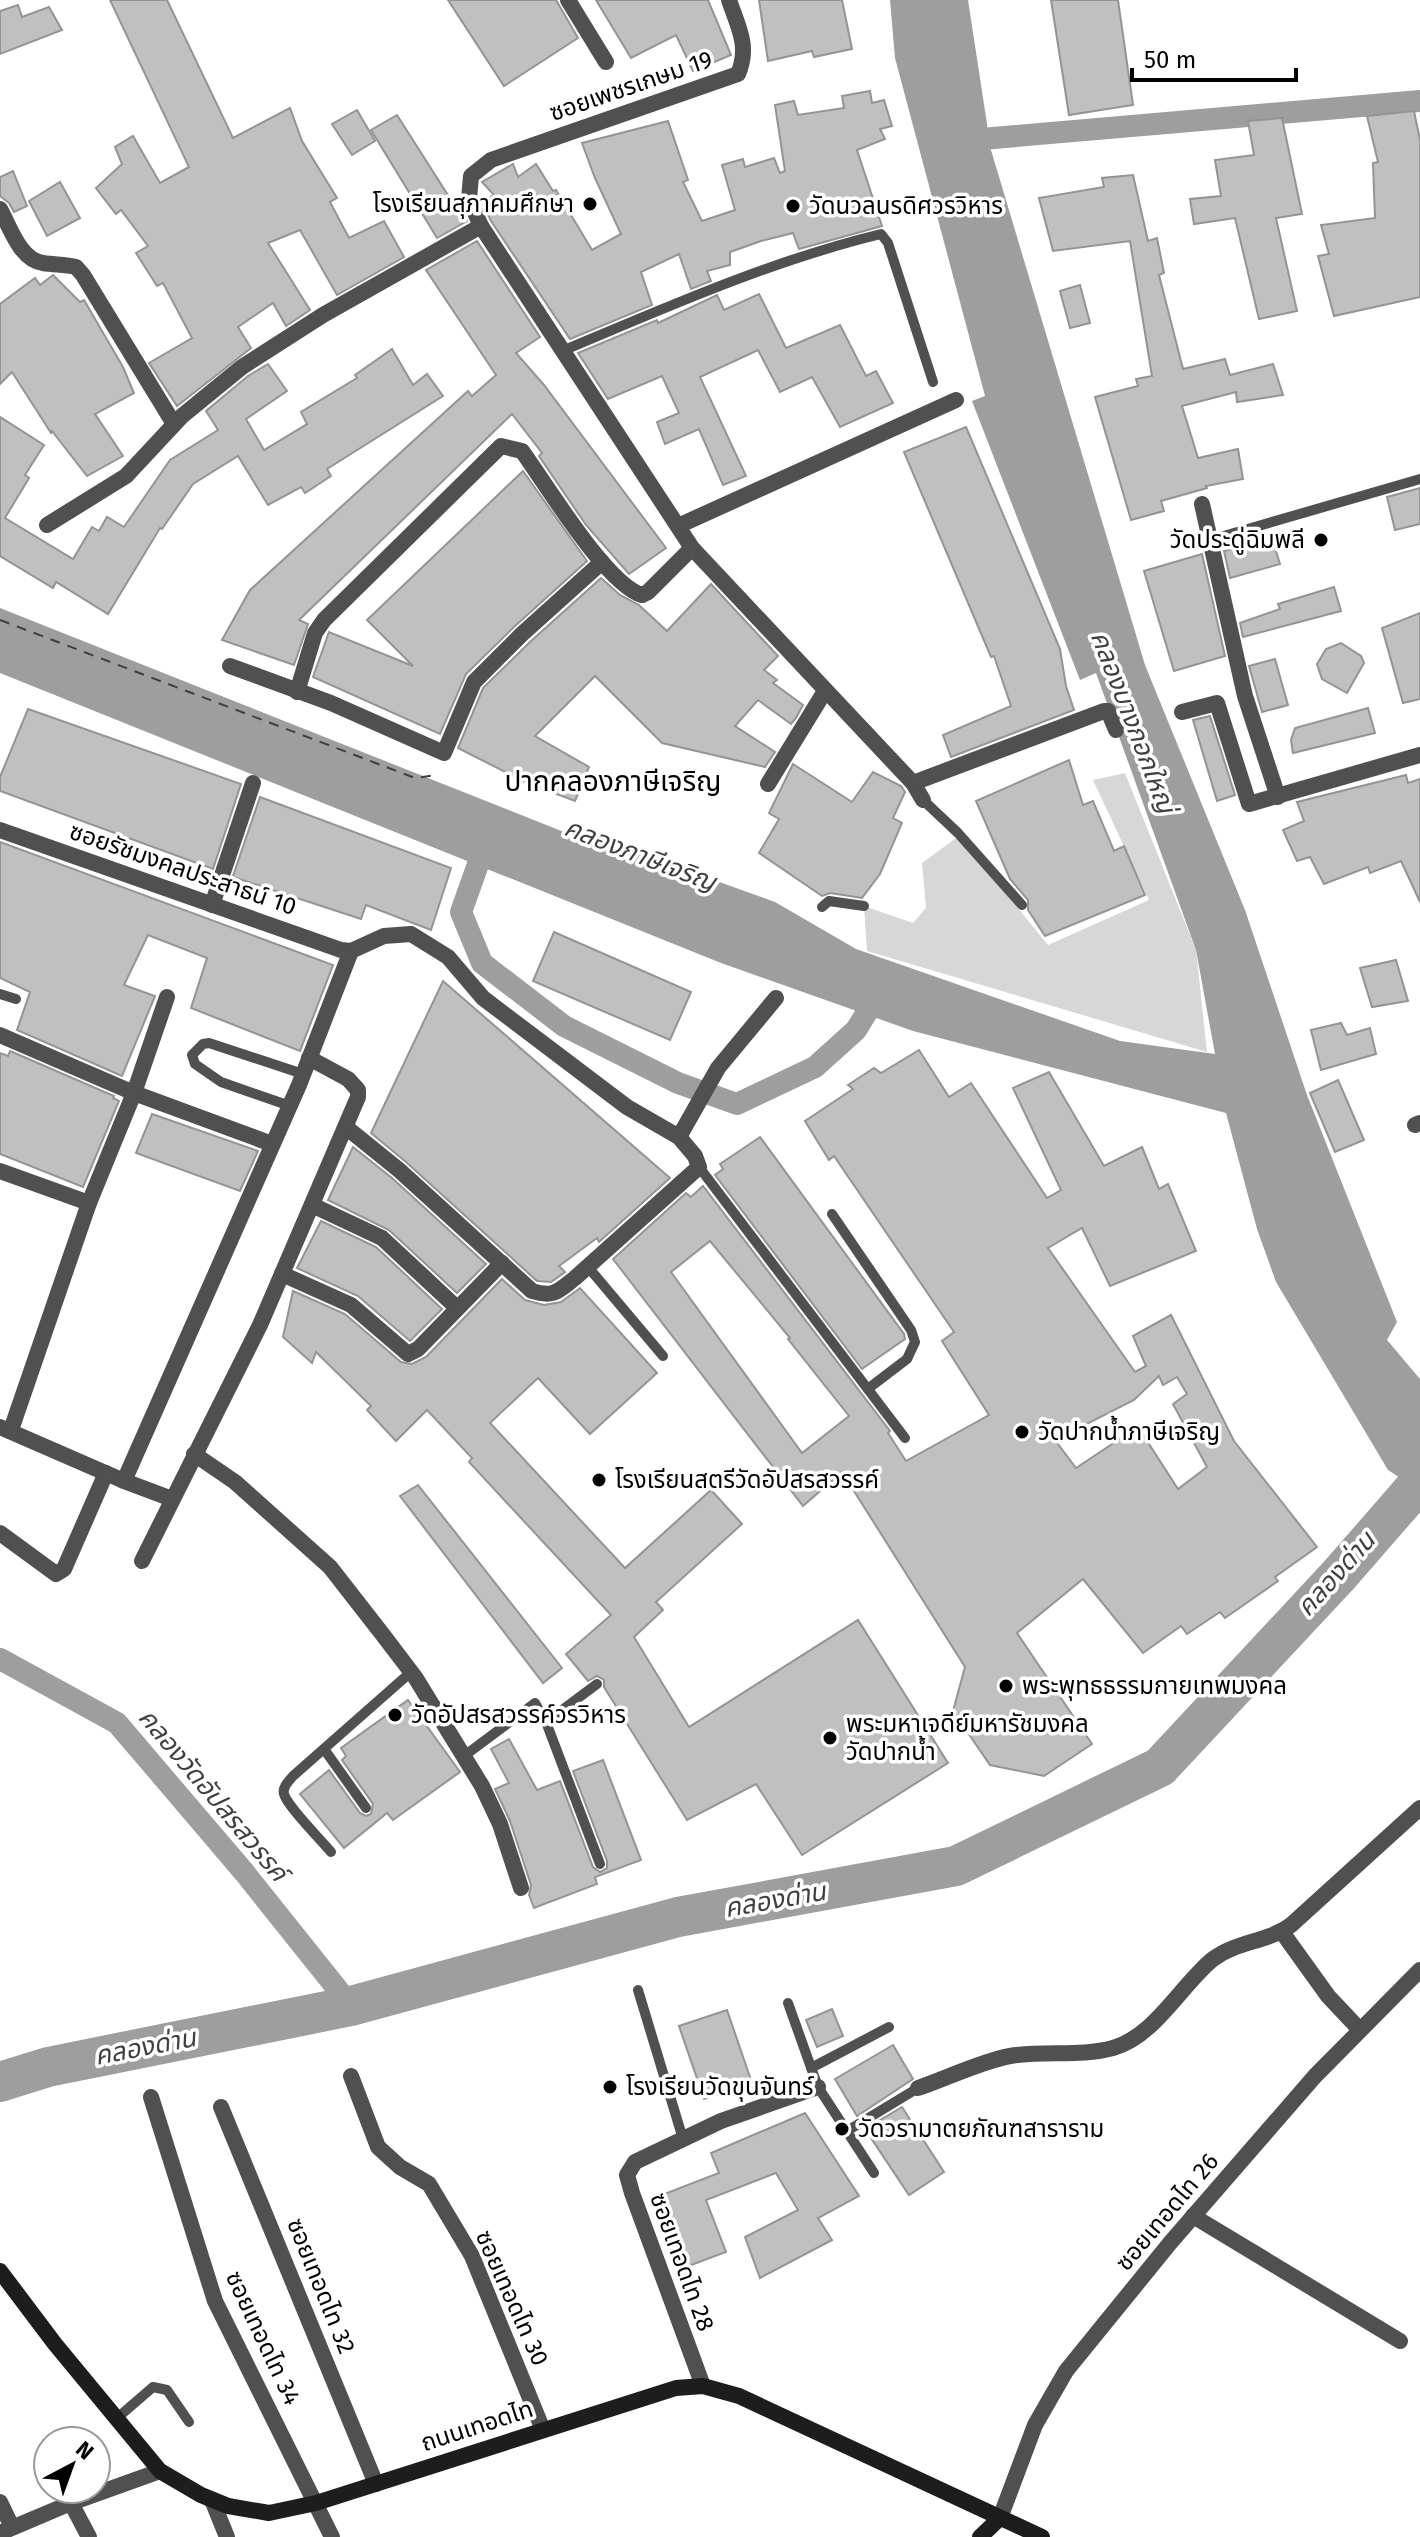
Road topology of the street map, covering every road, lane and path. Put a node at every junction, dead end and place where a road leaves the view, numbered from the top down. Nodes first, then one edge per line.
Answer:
1 (568, 0) edge
2 (729, 0) edge
3 (606, 62) dead end
4 (0, 209) edge
5 (481, 226) junction
6 (562, 351) junction
7 (933, 382) dead end
8 (956, 400) dead end
9 (174, 424) junction
10 (1420, 479) edge
11 (1202, 504) dead end
12 (47, 525) dead end
13 (678, 526) junction
14 (1210, 540) junction
15 (692, 548) junction
16 (602, 562) junction
17 (230, 666) dead end
18 (825, 691) junction
19 (297, 692) junction
20 (1245, 696) junction
21 (1217, 703) junction
22 (1182, 712) dead end
23 (1116, 730) dead end
24 (1420, 755) edge
25 (253, 783) dead end
26 (913, 783) junction
27 (768, 784) dead end
28 (1278, 797) junction
29 (923, 800) joint
30 (0, 830) edge
31 (212, 905) junction
32 (1022, 905) dead end
33 (864, 906) dead end
34 (822, 907) dead end
35 (351, 951) junction
36 (0, 994) edge
37 (167, 997) dead end
38 (776, 998) dead end
39 (16, 999) dead end
40 (0, 1035) edge
41 (306, 1066) junction
42 (134, 1093) junction
43 (290, 1106) junction
44 (347, 1128) junction
45 (679, 1137) junction
46 (272, 1144) junction
47 (699, 1167) junction
48 (0, 1171) edge
49 (89, 1203) junction
50 (312, 1205) junction
51 (832, 1214) dead end
52 (502, 1263) junction
53 (588, 1267) junction
54 (282, 1274) junction
55 (456, 1307) junction
56 (663, 1356) dead end
57 (869, 1388) junction
58 (5, 1428) edge
59 (905, 1438) dead end
60 (194, 1454) junction
61 (106, 1473) junction
62 (124, 1481) junction
63 (172, 1499) junction
64 (0, 1533) edge
65 (142, 1561) dead end
66 (411, 1672) junction
67 (597, 1684) dead end
68 (546, 1722) junction
69 (324, 1749) junction
70 (464, 1756) junction
71 (366, 1808) dead end
72 (1420, 1808) edge
73 (331, 1852) dead end
74 (600, 1864) dead end
75 (521, 1888) dead end
76 (1282, 1932) junction
77 (1420, 1970) edge
78 (638, 1990) dead end
79 (788, 2003) dead end
80 (889, 2027) dead end
81 (1360, 2030) junction
82 (811, 2068) junction
83 (351, 2076) dead end
84 (818, 2087) junction
85 (918, 2088) joint
86 (151, 2097) dead end
87 (221, 2107) dead end
88 (847, 2131) junction
89 (683, 2139) junction
90 (874, 2173) dead end
91 (1193, 2216) junction
92 (0, 2271) edge
93 (1400, 2341) dead end
94 (703, 2386) junction
95 (116, 2419) junction
96 (189, 2422) dead end
97 (543, 2430) junction
98 (160, 2471) junction
99 (376, 2484) junction
100 (112, 2488) edge
101 (212, 2500) junction
102 (0, 2502) edge
103 (316, 2503) junction
104 (66, 2505) edge
105 (72, 2505) edge
106 (1000, 2518) junction
107 (6, 2530) edge
108 (89, 2537) edge
109 (227, 2537) edge
110 (332, 2537) edge
111 (980, 2537) edge
112 (1042, 2537) edge

1 - 3 street
2 - 5 street, ซอยเพชรเกษม 19
4 - 9 street
5 - 6 street
5 - 9 street
6 - 7 lane
6 - 13 street
8 - 13 street
9 - 12 street
10 - 14 lane
11 - 14 street
13 - 15 street
14 - 20 street
15 - 16 street
15 - 18 street
16 - 19 street
16 - 19 street
17 - 19 street
18 - 26 street
18 - 27 street
20 - 21 street
20 - 28 street
21 - 22 street
21 - 28 street
23 - 26 street
24 - 28 street
25 - 31 street
26 - 29 street
29 - 32 lane
30 - 31 street, ซอยรัชมงคลประสาธน์ 10
31 - 35 street, ซอยรัชมงคลประสาธน์ 10
33 - 34 lane
35 - 41 street
35 - 45 street
36 - 39 lane
37 - 42 street
38 - 45 street
40 - 42 street
41 - 43 street
41 - 43 lane
41 - 44 street
42 - 46 street
42 - 49 street
43 - 46 street
44 - 50 street
44 - 52 street
45 - 47 street
46 - 62 street
47 - 53 street
47 - 57 lane
48 - 49 street
49 - 58 street
50 - 54 street
50 - 55 street
51 - 57 lane
52 - 53 street
52 - 55 street
53 - 56 lane
54 - 55 street
54 - 60 street
57 - 59 lane
58 - 61 street
60 - 63 street
60 - 66 street
61 - 62 street
61 - 64 street
62 - 63 street
63 - 65 street
66 - 69 lane
66 - 70 street
67 - 68 lane
68 - 70 lane
68 - 74 lane
69 - 71 lane
69 - 73 lane
70 - 75 street
72 - 76 street
76 - 81 street
76 - 85 street
77 - 81 street, ซอยเทอดไท 26
78 - 89 lane
79 - 82 lane
80 - 82 lane
81 - 91 street, ซอยเทอดไท 26
82 - 84 lane
83 - 97 street, ซอยเทอดไท 30
84 - 88 lane
84 - 89 street, ซอยเทอดไท 28
85 - 88 lane
86 - 103 street, ซอยเทอดไท 34
87 - 99 street, ซอยเทอดไท 32
88 - 90 lane
89 - 94 street, ซอยเทอดไท 28
91 - 93 street
91 - 106 street, ซอยเทอดไท 26
92 - 95 main road, ถนนเทอดไท
94 - 97 main road, ถนนเทอดไท
94 - 106 main road, ถนนเทอดไท
95 - 96 lane
95 - 98 main road, ถนนเทอดไท
97 - 99 main road, ถนนเทอดไท
98 - 100 street
98 - 101 main road, ถนนเทอดไท
99 - 103 main road, ถนนเทอดไท
101 - 103 main road, ถนนเทอดไท
101 - 109 street
102 - 107 street
103 - 110 street, ซอยเทอดไท 34
104 - 107 street
105 - 108 street
106 - 111 main road
106 - 112 main road, ถนนเทอดไท

